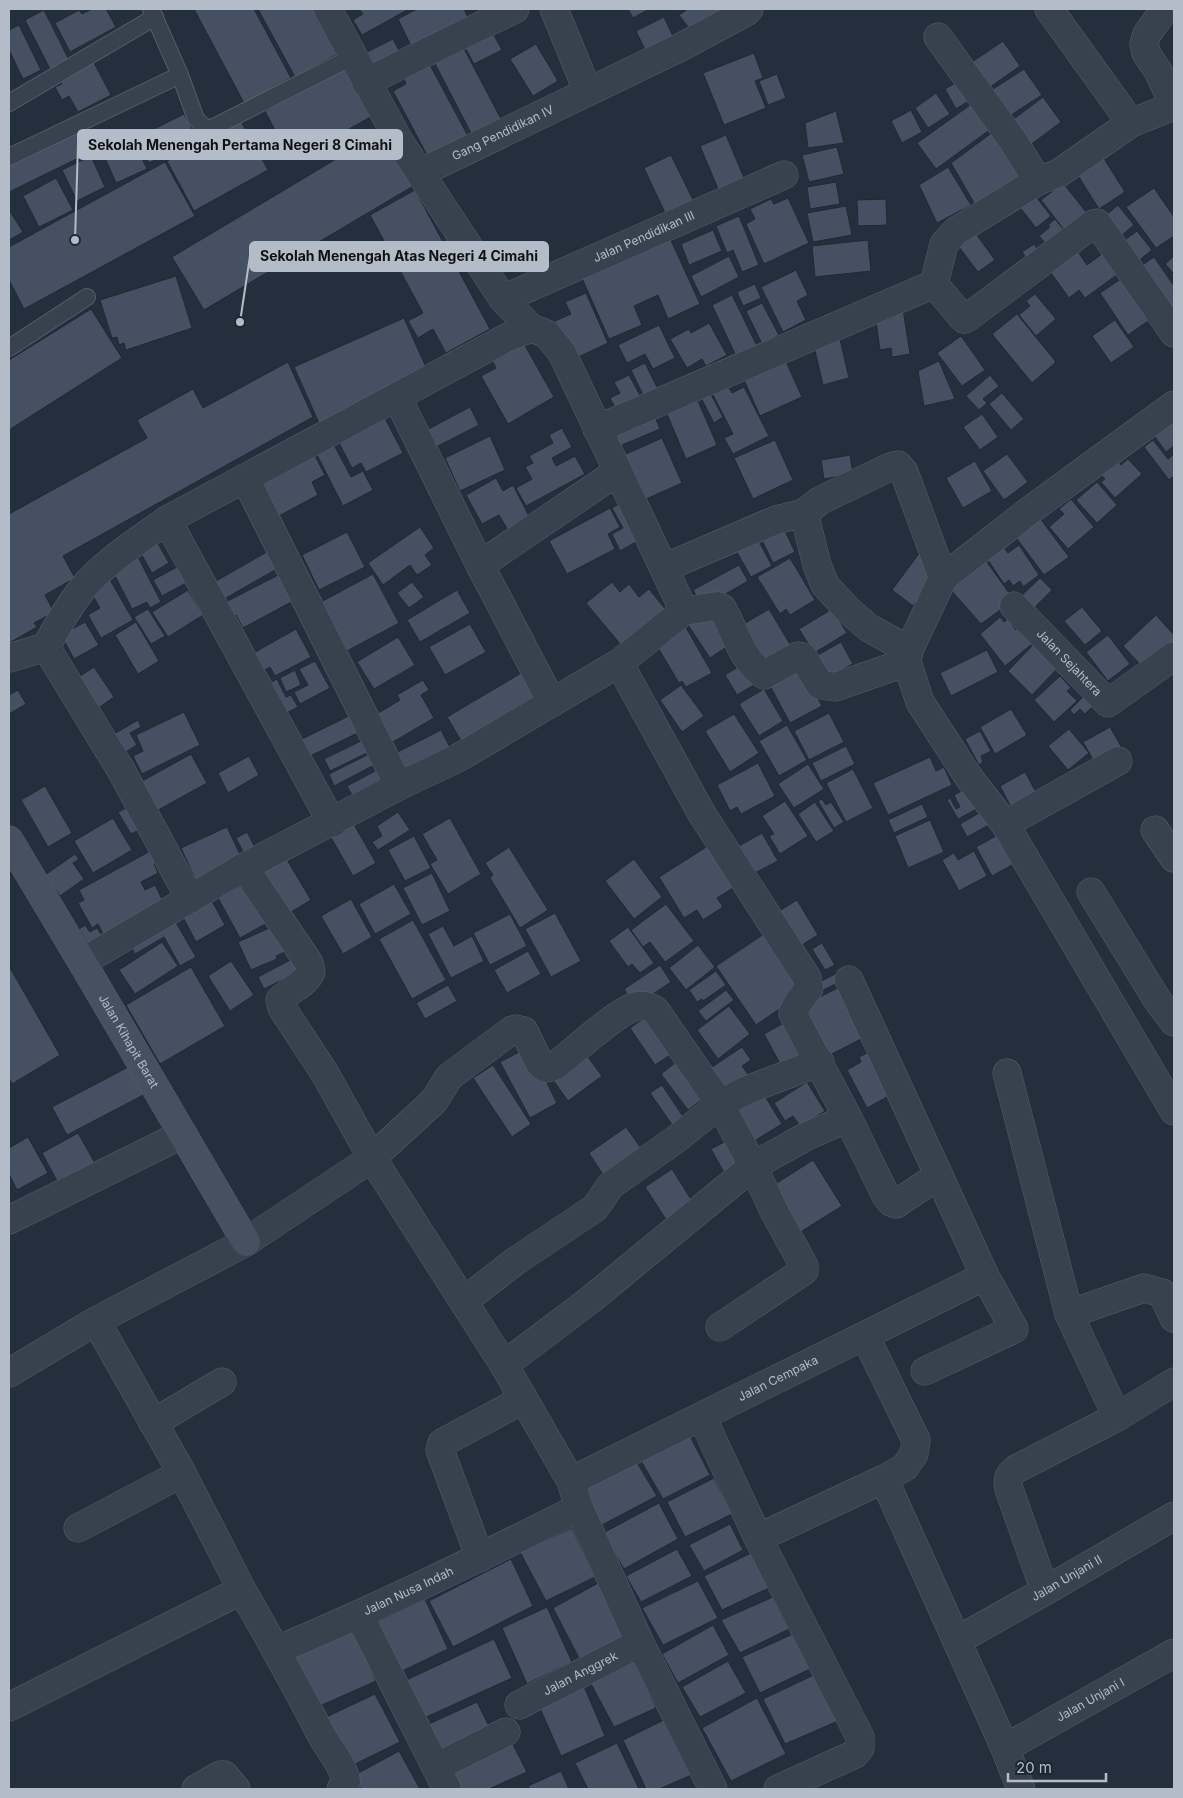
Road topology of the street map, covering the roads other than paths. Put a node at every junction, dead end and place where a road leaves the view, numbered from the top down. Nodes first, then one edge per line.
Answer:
1 (328, 9) edge
2 (515, 9) edge
3 (554, 9) edge
4 (749, 9) edge
5 (1049, 9) edge
6 (1162, 9) edge
7 (153, 13) edge
8 (938, 37) dead end
9 (352, 57) junction
10 (180, 75) junction
11 (366, 82) junction
12 (588, 92) junction
13 (9, 104) edge
14 (1174, 105) edge
15 (1131, 123) junction
16 (9, 157) edge
17 (420, 173) junction
18 (784, 175) dead end
19 (1038, 181) junction
20 (934, 284) junction
21 (87, 297) dead end
22 (503, 298) junction
23 (532, 328) junction
24 (1174, 333) edge
25 (9, 348) edge
26 (397, 398) junction
27 (1174, 405) edge
28 (597, 429) junction
29 (617, 472) junction
30 (245, 478) junction
31 (804, 513) junction
32 (168, 520) junction
33 (480, 565) junction
34 (664, 568) junction
35 (943, 578) junction
36 (1014, 606) dead end
37 (684, 611) junction
38 (46, 647) junction
39 (908, 656) junction
40 (1174, 656) edge
41 (9, 658) edge
42 (619, 663) junction
43 (552, 703) junction
44 (1118, 762) dead end
45 (399, 786) junction
46 (332, 823) junction
47 (1005, 824) junction
48 (1155, 830) dead end
49 (9, 840) edge
50 (1174, 858) edge
51 (244, 867) junction
52 (1090, 892) dead end
53 (190, 899) junction
54 (82, 962) junction
55 (849, 980) dead end
56 (1166, 1011) edge
57 (1123, 1027) junction
58 (820, 1062) junction
59 (1007, 1073) dead end
60 (720, 1104) junction
61 (1174, 1111) edge
62 (848, 1118) junction
63 (183, 1134) junction
64 (372, 1158) junction
65 (753, 1166) junction
66 (939, 1175) junction
67 (9, 1220) edge
68 (246, 1242) junction
69 (985, 1276) junction
70 (1168, 1290) edge
71 (464, 1301) junction
72 (1068, 1314) junction
73 (1174, 1318) edge
74 (96, 1321) junction
75 (720, 1327) dead end
76 (865, 1336) junction
77 (504, 1365) junction
78 (925, 1371) dead end
79 (9, 1373) edge
80 (222, 1382) dead end
81 (1174, 1382) edge
82 (524, 1399) junction
83 (702, 1417) junction
84 (1117, 1417) junction
85 (152, 1423) junction
86 (182, 1473) junction
87 (884, 1479) junction
88 (570, 1481) junction
89 (579, 1508) junction
90 (1174, 1516) edge
91 (78, 1528) dead end
92 (758, 1538) junction
93 (480, 1558) junction
94 (242, 1590) junction
95 (1045, 1591) junction
96 (359, 1615) junction
97 (958, 1640) junction
98 (640, 1643) junction
99 (277, 1650) junction
100 (1174, 1653) edge
101 (519, 1705) dead end
102 (9, 1707) edge
103 (506, 1732) dead end
104 (1005, 1748) junction
105 (441, 1778) edge
106 (706, 1787) edge
107 (196, 1789) edge
108 (236, 1789) edge
109 (341, 1789) edge
110 (778, 1789) edge
111 (1021, 1789) edge

1 - 9 street
2 - 11 street
3 - 12 street
4 - 12 street, Gang Pendidikan IV
5 - 15 street
6 - 14 street
7 - 10 lane
7 - 13 lane
8 - 19 street
9 - 10 lane
9 - 11 street
10 - 16 lane
11 - 17 street
12 - 17 street, Gang Pendidikan IV
14 - 15 street
15 - 19 street
17 - 22 street
18 - 22 street, Jalan Pendidikan III
19 - 20 street
20 - 24 street
20 - 28 street
21 - 25 lane
22 - 23 street
23 - 26 street
23 - 28 street
26 - 30 street
26 - 33 street
27 - 35 street
28 - 29 street
29 - 33 street
29 - 34 street
30 - 32 street
30 - 45 street
31 - 34 street
31 - 35 street
31 - 39 street
32 - 38 street
32 - 46 street
33 - 43 street
34 - 37 street
35 - 39 street
36 - 40 street, Jalan Sejahtera
37 - 39 street
37 - 42 street
38 - 41 street
38 - 53 street
39 - 47 street
42 - 43 street
42 - 58 street
43 - 45 street
44 - 47 street
45 - 46 street
46 - 51 street
47 - 57 street
48 - 50 street
49 - 54 street, Jalan Kihapit Barat
51 - 53 street
51 - 64 street
52 - 56 street
53 - 54 street
54 - 63 street, Jalan Kihapit Barat
55 - 66 street
56 - 57 street
57 - 61 street
58 - 60 street
58 - 62 street
59 - 72 street
60 - 64 street
60 - 65 street
60 - 71 street
62 - 65 street
62 - 66 street
63 - 67 street
63 - 68 street, Jalan Kihapit Barat
64 - 68 street
64 - 71 street
65 - 75 street
65 - 77 street
66 - 69 street
68 - 74 street
69 - 76 street, Jalan Cempaka
69 - 78 street
70 - 72 street
70 - 73 street
71 - 77 street
72 - 84 street
74 - 79 street
74 - 85 street
76 - 83 street, Jalan Cempaka
76 - 87 street
77 - 82 street
80 - 85 street
81 - 84 street
82 - 88 street
82 - 93 street
83 - 88 street, Jalan Cempaka
83 - 92 street
84 - 95 street
85 - 86 street
86 - 91 street
86 - 94 street
87 - 92 street
87 - 97 street
88 - 89 street
89 - 93 street, Jalan Nusa Indah
89 - 98 street
90 - 95 street, Jalan Unjani II
92 - 110 street
93 - 96 street, Jalan Nusa Indah
94 - 99 street
94 - 102 street
95 - 97 street, Jalan Unjani II
96 - 99 street
96 - 105 street, Jalan Nusa Indah
97 - 104 street
98 - 101 street, Jalan Anggrek
98 - 106 street
99 - 109 street
100 - 104 street, Jalan Unjani I
103 - 105 street
104 - 111 street
107 - 108 street

